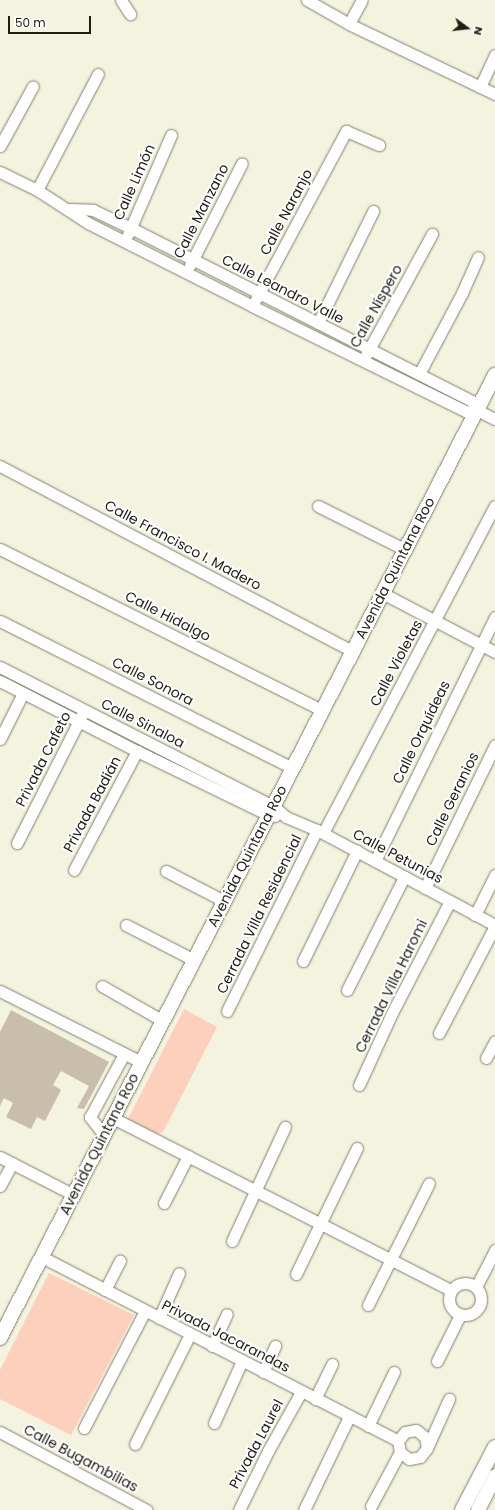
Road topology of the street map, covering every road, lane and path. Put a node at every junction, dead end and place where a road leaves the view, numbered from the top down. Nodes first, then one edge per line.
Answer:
1 (121, 0) edge
2 (307, 0) edge
3 (362, 0) edge
4 (130, 14) dead end
5 (349, 24) junction
6 (495, 55) edge
7 (98, 74) dead end
8 (33, 86) dead end
9 (480, 87) junction
10 (495, 94) edge
11 (171, 135) dead end
12 (379, 145) dead end
13 (0, 146) edge
14 (242, 163) dead end
15 (0, 172) edge
16 (37, 190) junction
17 (68, 208) junction
18 (373, 211) dead end
19 (131, 228) junction
20 (432, 234) dead end
21 (124, 241) junction
22 (478, 257) dead end
23 (193, 260) junction
24 (186, 272) junction
25 (260, 293) junction
26 (252, 306) junction
27 (318, 323) junction
28 (369, 349) junction
29 (363, 361) junction
30 (419, 374) junction
31 (495, 375) edge
32 (477, 410) junction
33 (495, 419) edge
34 (0, 466) edge
35 (318, 506) dead end
36 (495, 506) edge
37 (0, 549) edge
38 (404, 549) junction
39 (382, 593) junction
40 (495, 617) edge
41 (435, 620) junction
42 (0, 621) edge
43 (481, 645) junction
44 (352, 650) junction
45 (495, 652) edge
46 (0, 667) edge
47 (0, 681) edge
48 (23, 693) junction
49 (84, 710) junction
50 (322, 710) junction
51 (79, 721) junction
52 (0, 739) edge
53 (495, 745) edge
54 (137, 751) junction
55 (292, 768) junction
56 (271, 811) junction
57 (320, 832) junction
58 (17, 843) dead end
59 (357, 852) junction
60 (374, 861) junction
61 (74, 870) dead end
62 (166, 871) dead end
63 (495, 875) edge
64 (404, 877) junction
65 (425, 888) junction
66 (224, 901) junction
67 (450, 901) junction
68 (475, 915) junction
69 (126, 925) dead end
70 (495, 925) edge
71 (194, 960) junction
72 (303, 961) dead end
73 (102, 986) dead end
74 (347, 990) dead end
75 (0, 991) edge
76 (227, 1011) dead end
77 (163, 1021) junction
78 (439, 1033) dead end
79 (495, 1041) edge
80 (124, 1054) junction
81 (486, 1058) dead end
82 (141, 1062) junction
83 (359, 1085) dead end
84 (113, 1118) junction
85 (285, 1127) dead end
86 (104, 1135) junction
87 (357, 1148) dead end
88 (188, 1156) junction
89 (0, 1157) edge
90 (12, 1163) junction
91 (429, 1183) dead end
92 (0, 1186) edge
93 (255, 1190) junction
94 (74, 1195) junction
95 (164, 1203) dead end
96 (321, 1224) junction
97 (232, 1241) dead end
98 (495, 1250) edge
99 (42, 1257) junction
100 (391, 1260) junction
101 (120, 1261) dead end
102 (179, 1273) dead end
103 (296, 1274) dead end
104 (476, 1287) junction
105 (105, 1290) junction
106 (450, 1290) junction
107 (368, 1305) dead end
108 (145, 1311) junction
109 (227, 1314) dead end
110 (460, 1315) junction
111 (159, 1318) junction
112 (190, 1334) junction
113 (0, 1338) edge
114 (212, 1346) junction
115 (275, 1346) dead end
116 (242, 1361) junction
117 (437, 1361) dead end
118 (332, 1364) dead end
119 (263, 1372) junction
120 (394, 1372) dead end
121 (301, 1392) junction
122 (315, 1399) junction
123 (449, 1399) dead end
124 (350, 1417) junction
125 (214, 1423) dead end
126 (368, 1426) junction
127 (84, 1428) dead end
128 (0, 1432) edge
129 (398, 1441) junction
130 (135, 1444) dead end
131 (495, 1447) edge
132 (427, 1448) junction
133 (400, 1452) junction
134 (493, 1484) edge
135 (371, 1506) dead end
136 (147, 1510) edge
137 (239, 1510) edge
138 (304, 1510) edge
139 (462, 1510) edge
140 (478, 1510) edge

1 - 4 street
2 - 5 street
3 - 5 street
5 - 9 street
6 - 9 street
7 - 16 street
8 - 13 street
9 - 10 street
11 - 19 street, Calle Limón
12 - 25 street, Calle Naranjo
14 - 23 street, Calle Manzano
15 - 16 street, Calle Leandro Valle
16 - 17 street, Calle Leandro Valle
17 - 19 street, Calle Leandro Valle
17 - 21 street, Calle Leandro Valle
18 - 27 street
19 - 21 street, Calle Limón
19 - 23 street, Calle Leandro Valle
20 - 28 street, Calle Níspero
21 - 24 street, Calle Leandro Valle
22 - 30 street
23 - 24 street, Calle Manzano
23 - 25 street, Calle Leandro Valle
24 - 26 street, Calle Leandro Valle
25 - 26 street, Calle Naranjo
25 - 27 street, Calle Leandro Valle
26 - 29 street, Calle Leandro Valle
27 - 28 street, Calle Leandro Valle
28 - 29 street, Calle Níspero
28 - 30 street, Calle Leandro Valle
29 - 32 street, Calle Leandro Valle
30 - 32 street, Calle Leandro Valle
31 - 32 main road, Avenida Quintana Roo
32 - 33 street, Calle Leandro Valle
32 - 38 main road, Avenida Quintana Roo
34 - 44 street, Calle Francisco I. Madero
35 - 38 street
36 - 41 street, Calle Violetas
37 - 50 street, Calle Hidalgo
38 - 39 main road, Avenida Quintana Roo
39 - 41 street
39 - 44 main road, Avenida Quintana Roo
40 - 43 street, Calle Orquídeas
41 - 43 street
41 - 57 street, Calle Violetas
42 - 55 street, Calle Sonora
43 - 45 street
43 - 60 street, Calle Orquídeas
44 - 50 main road, Avenida Quintana Roo
46 - 49 street, Calle Sinaloa
47 - 48 street, Calle Sinaloa
48 - 51 street, Calle Sinaloa
48 - 52 street
49 - 51 street, Privada Cafeto
49 - 56 street, Calle Sinaloa
50 - 55 main road, Avenida Quintana Roo
51 - 54 street, Calle Sinaloa
51 - 58 street, Privada Cafeto
53 - 65 street, Calle Geranios
54 - 56 street, Calle Sinaloa
54 - 61 street, Privada Badián
55 - 56 main road, Avenida Quintana Roo
56 - 57 street, Calle Petunias
56 - 66 main road, Avenida Quintana Roo
57 - 59 street, Calle Petunias
57 - 76 street, Cerrada Villa Residencial
59 - 60 street, Calle Petunias
59 - 72 street
60 - 64 street, Calle Petunias
62 - 66 street
63 - 68 street
64 - 65 street, Calle Petunias
64 - 74 street
65 - 67 street, Calle Petunias
66 - 71 main road, Avenida Quintana Roo
67 - 68 street, Calle Petunias
67 - 83 street, Cerrada Villa Haromi
68 - 70 street, Calle Petunias
69 - 71 street
70 - 78 street
71 - 77 main road, Avenida Quintana Roo
73 - 77 street
75 - 80 street
77 - 82 main road, Avenida Quintana Roo
79 - 81 street
80 - 82 street
80 - 86 street
82 - 84 main road, Avenida Quintana Roo
84 - 86 main road, Avenida Quintana Roo
84 - 88 street
85 - 93 street
86 - 94 main road, Avenida Quintana Roo
87 - 96 street
88 - 93 street
88 - 95 street
89 - 90 street
90 - 92 street
90 - 94 street
91 - 100 street
93 - 96 street
93 - 97 street
94 - 99 main road, Avenida Quintana Roo
96 - 100 street
96 - 103 street
98 - 104 street
99 - 105 street, Privada Jacarandas
99 - 113 main road, Avenida Quintana Roo
100 - 106 street
100 - 107 street
101 - 105 street
102 - 111 street
104 - 106 street
104 - 110 street
105 - 108 street, Privada Jacarandas
106 - 110 street
108 - 111 street, Privada Jacarandas
108 - 127 street
109 - 114 street
110 - 117 street
111 - 112 street, Privada Jacarandas
112 - 114 street, Privada Jacarandas
112 - 130 street
114 - 116 street, Privada Jacarandas
115 - 119 street
116 - 119 street, Privada Jacarandas
116 - 125 street
118 - 122 street
119 - 121 street, Privada Jacarandas
120 - 126 street
121 - 122 street, Privada Jacarandas
121 - 137 street, Privada Laurel
122 - 124 street, Privada Jacarandas
123 - 132 street
124 - 126 street, Privada Jacarandas
124 - 138 street
126 - 129 street, Privada Jacarandas
128 - 136 street, Calle Bugambilias
129 - 132 street
129 - 133 street
131 - 139 main road
132 - 133 street
133 - 135 street
134 - 140 main road

